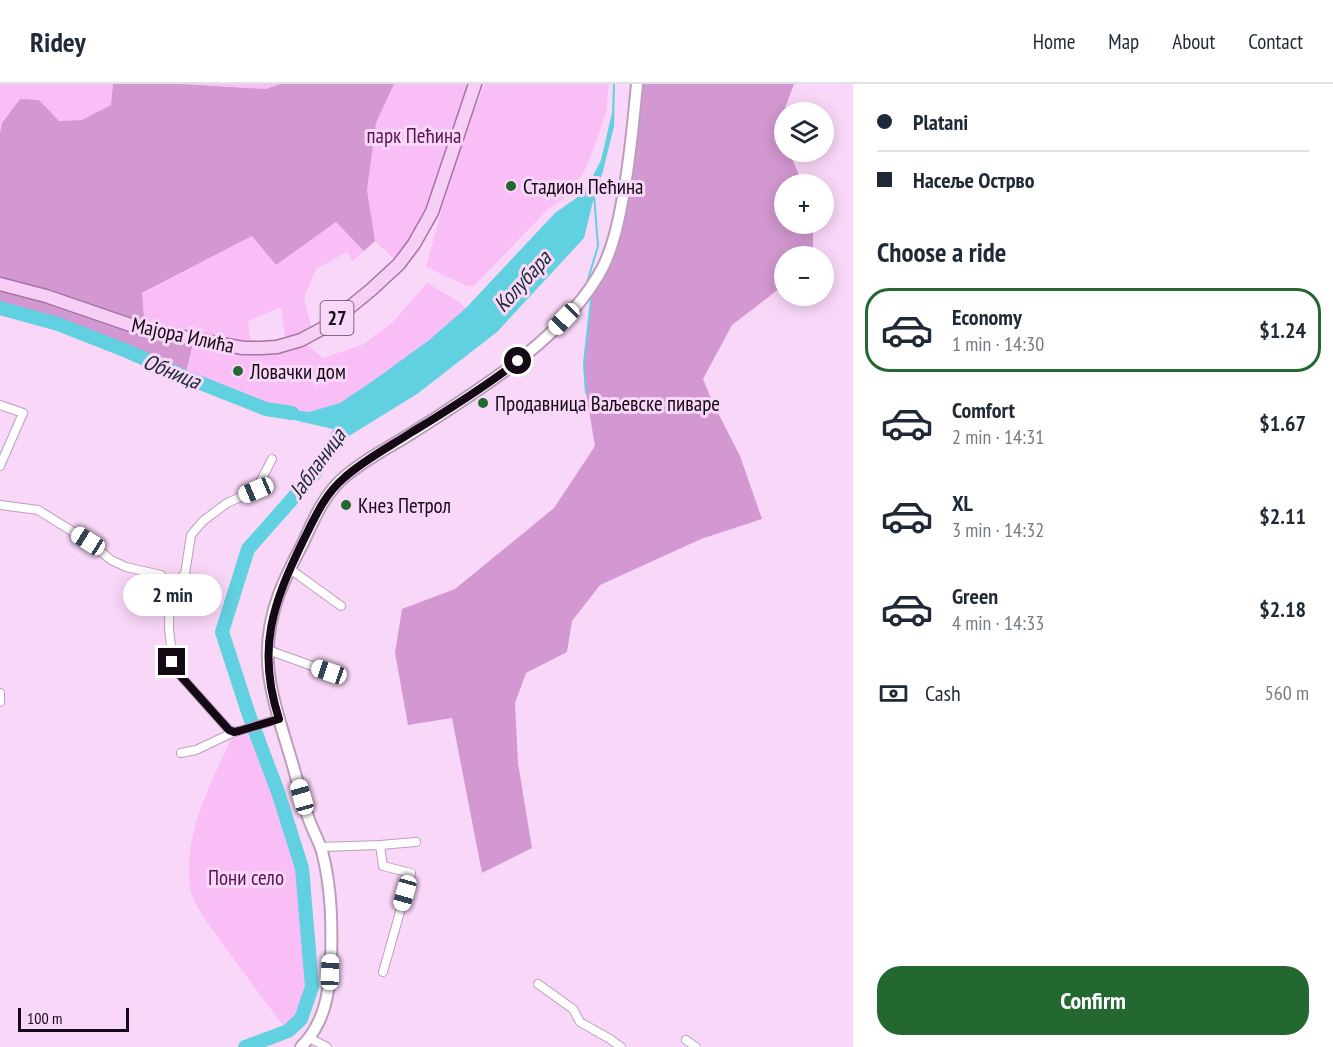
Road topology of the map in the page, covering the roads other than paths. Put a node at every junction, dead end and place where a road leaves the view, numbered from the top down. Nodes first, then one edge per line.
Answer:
1 (475, 84) edge
2 (637, 84) edge
3 (0, 284) edge
4 (0, 405) edge
5 (272, 459) dead end
6 (0, 466) edge
7 (0, 505) edge
8 (290, 569) junction
9 (170, 588) junction
10 (341, 606) dead end
11 (268, 650) junction
12 (329, 672) dead end
13 (0, 693) edge
14 (0, 702) edge
15 (279, 719) junction
16 (237, 731) junction
17 (180, 753) dead end
18 (416, 842) dead end
19 (380, 845) junction
20 (320, 847) junction
21 (383, 972) dead end
22 (538, 984) dead end
23 (312, 1035) junction
24 (686, 1040) dead end
25 (301, 1047) edge
26 (327, 1047) edge
27 (621, 1047) edge
28 (696, 1047) edge

1 - 3 main road, Мајора Илића / 27
2 - 8 main road
4 - 6 street
5 - 9 street
7 - 9 street
8 - 10 street
8 - 11 main road
9 - 16 street
11 - 12 street
11 - 15 main road
13 - 14 street
15 - 16 street
15 - 20 main road
16 - 17 street
18 - 19 street
19 - 20 street
19 - 21 street
20 - 23 main road
22 - 27 street
23 - 25 main road
23 - 26 street
24 - 28 street

